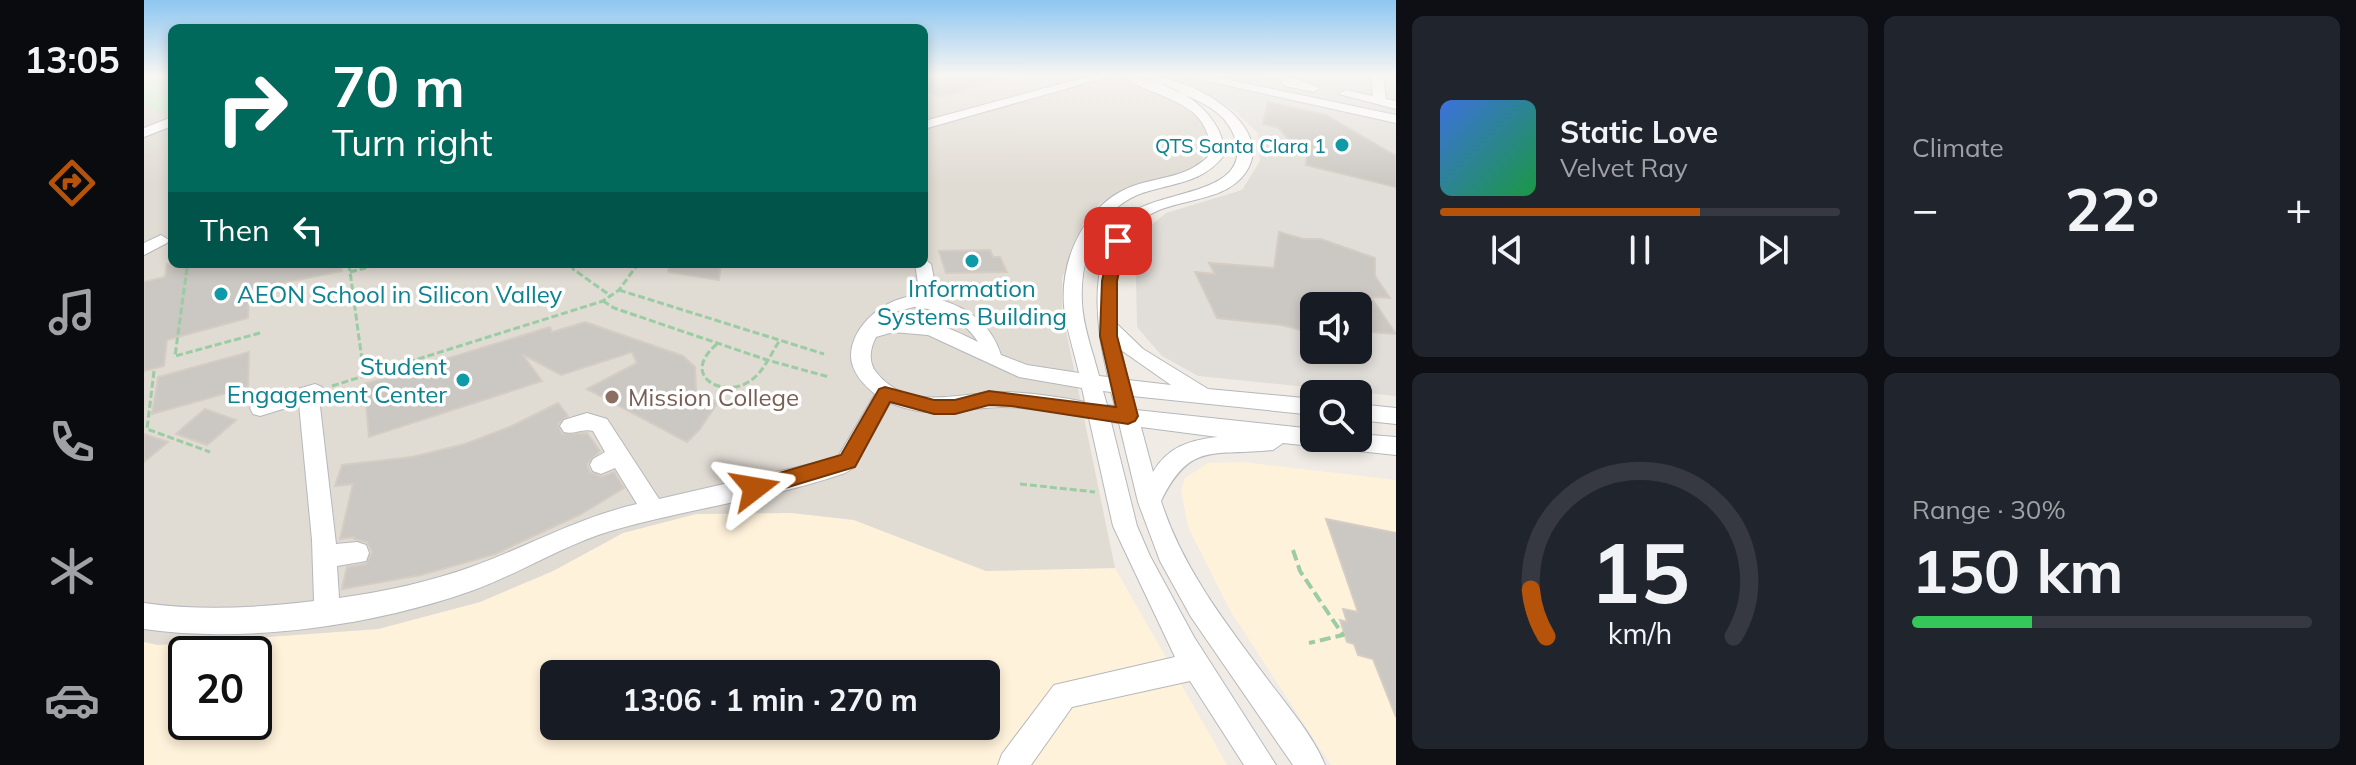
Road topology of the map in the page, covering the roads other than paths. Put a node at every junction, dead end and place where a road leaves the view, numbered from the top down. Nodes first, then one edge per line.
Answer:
1 (973, 112) edge
2 (1199, 112) edge
3 (1221, 112) edge
4 (1361, 112) edge
5 (1396, 119) edge
6 (168, 123) edge
7 (928, 124) edge
8 (144, 133) edge
9 (161, 240) dead end
10 (144, 250) edge
11 (924, 268) edge
12 (930, 304) junction
13 (1110, 328) junction
14 (868, 334) junction
15 (993, 359) junction
16 (1090, 380) junction
17 (1120, 386) junction
18 (885, 394) junction
19 (1207, 397) junction
20 (253, 403) road end
21 (1300, 406) edge
22 (1098, 411) junction
23 (1372, 413) edge
24 (1128, 416) junction
25 (1396, 416) edge
26 (571, 426) dead end
27 (1300, 436) edge
28 (1300, 438) edge
29 (1372, 443) edge
30 (1396, 446) edge
31 (1150, 499) junction
32 (653, 510) junction
33 (357, 553) dead end
34 (324, 556) junction
35 (327, 614) junction
36 (144, 616) edge
37 (1196, 666) junction
38 (1013, 765) edge
39 (1261, 765) edge
40 (1310, 765) edge

1 - 7 street
2 - 16 street
3 - 13 street
4 - 5 street
6 - 8 street
9 - 10 street
11 - 12 street
12 - 14 street
12 - 15 street
13 - 17 street
13 - 19 street
14 - 15 street
14 - 18 street
15 - 16 street
16 - 17 street
16 - 22 street
17 - 19 street
17 - 24 street
18 - 22 street
18 - 32 street
19 - 21 street
20 - 34 street
22 - 24 street
22 - 37 street
23 - 25 street
24 - 27 street
24 - 31 street
26 - 32 street
28 - 31 street
29 - 30 street
31 - 40 street
32 - 35 street
33 - 34 street
34 - 35 street
35 - 36 street
37 - 38 street
37 - 39 street

